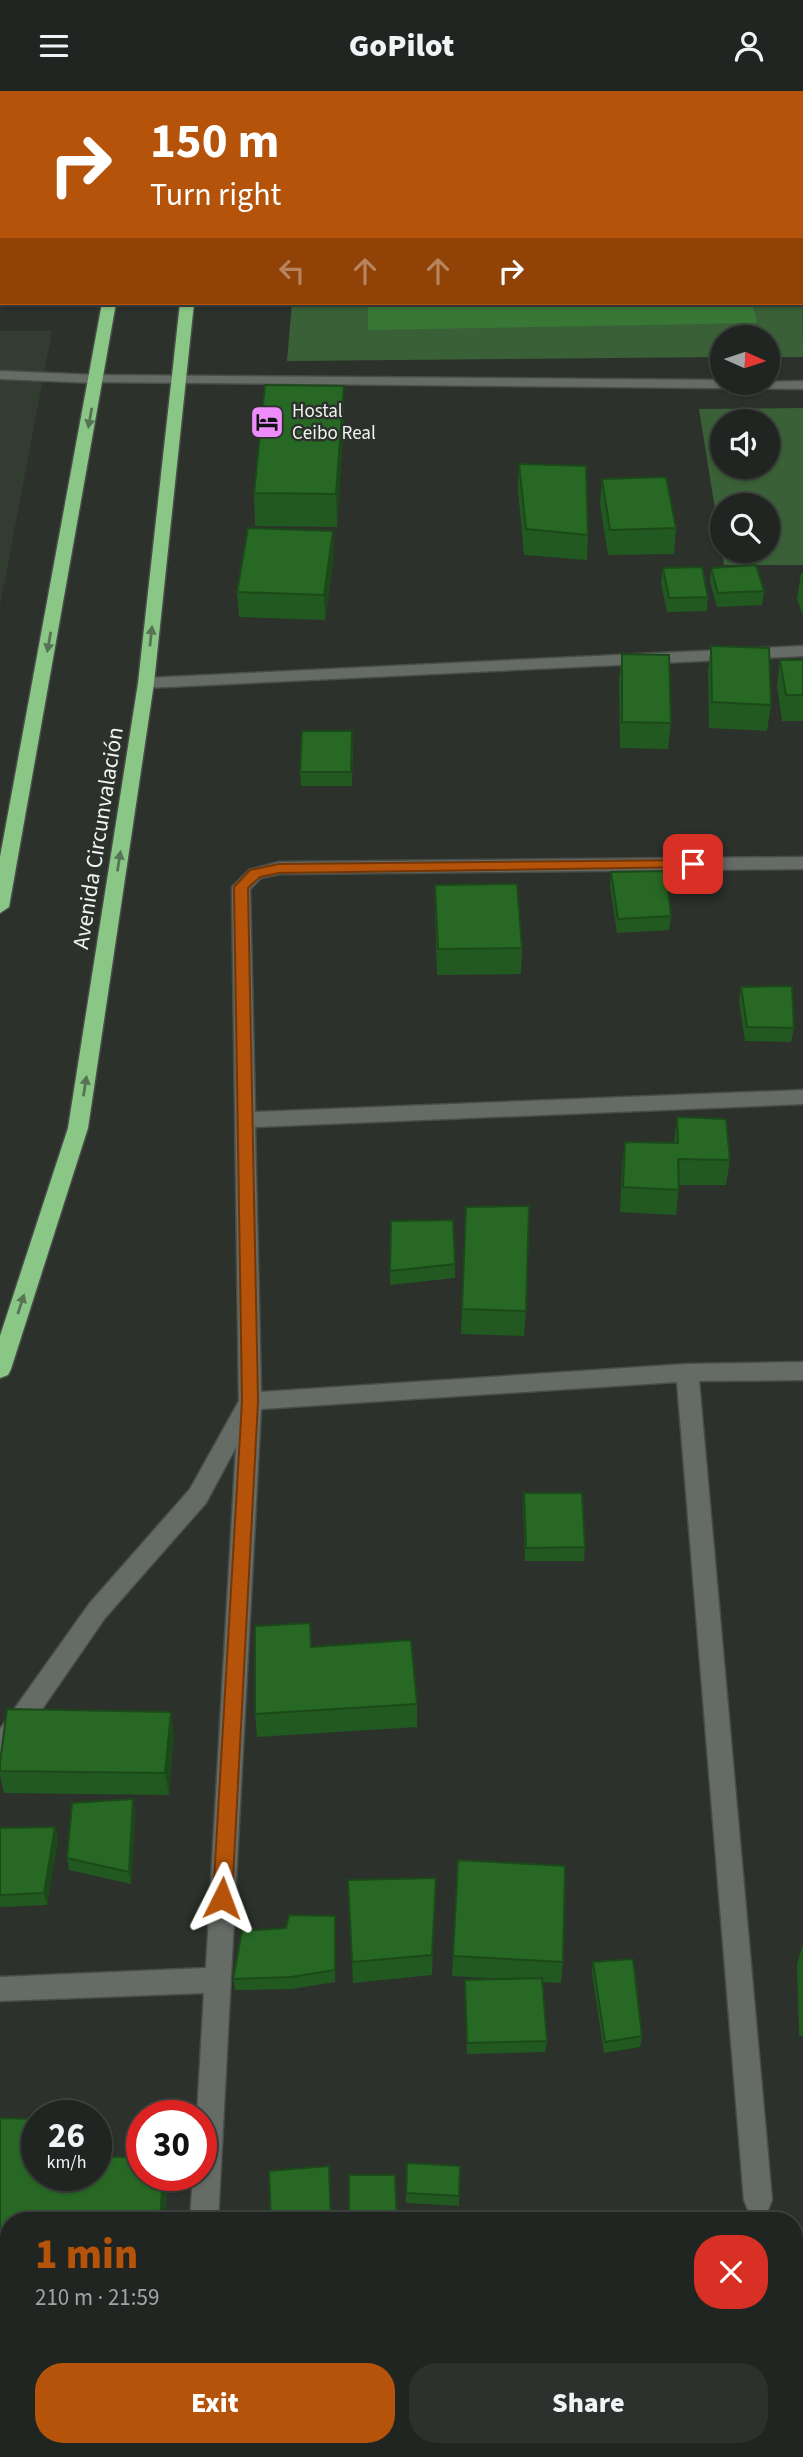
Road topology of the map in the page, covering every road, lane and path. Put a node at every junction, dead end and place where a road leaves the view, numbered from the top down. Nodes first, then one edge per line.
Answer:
1 (109, 305) edge
2 (187, 305) edge
3 (0, 376) edge
4 (97, 379) junction
5 (178, 380) junction
6 (803, 384) edge
7 (803, 651) edge
8 (146, 683) junction
9 (803, 863) edge
10 (0, 907) edge
11 (803, 1097) edge
12 (246, 1120) junction
13 (0, 1369) edge
14 (803, 1371) edge
15 (687, 1373) junction
16 (250, 1401) junction
17 (0, 1749) edge
18 (218, 1980) junction
19 (0, 1989) edge
20 (758, 2200) dead end
21 (205, 2212) edge

1 - 4 highway
2 - 5 highway, Avenida Circunvalación
3 - 4 street
4 - 5 street
4 -> 10 highway
5 - 6 street
8 -> 5 highway, Avenida Circunvalación
7 - 8 street
13 -> 8 highway, Avenida Circunvalación
9 - 12 street
11 - 12 street
12 - 16 street
14 - 15 street
15 - 16 street
15 - 20 street
16 - 17 street
16 - 18 street
18 - 19 street
18 - 21 street

